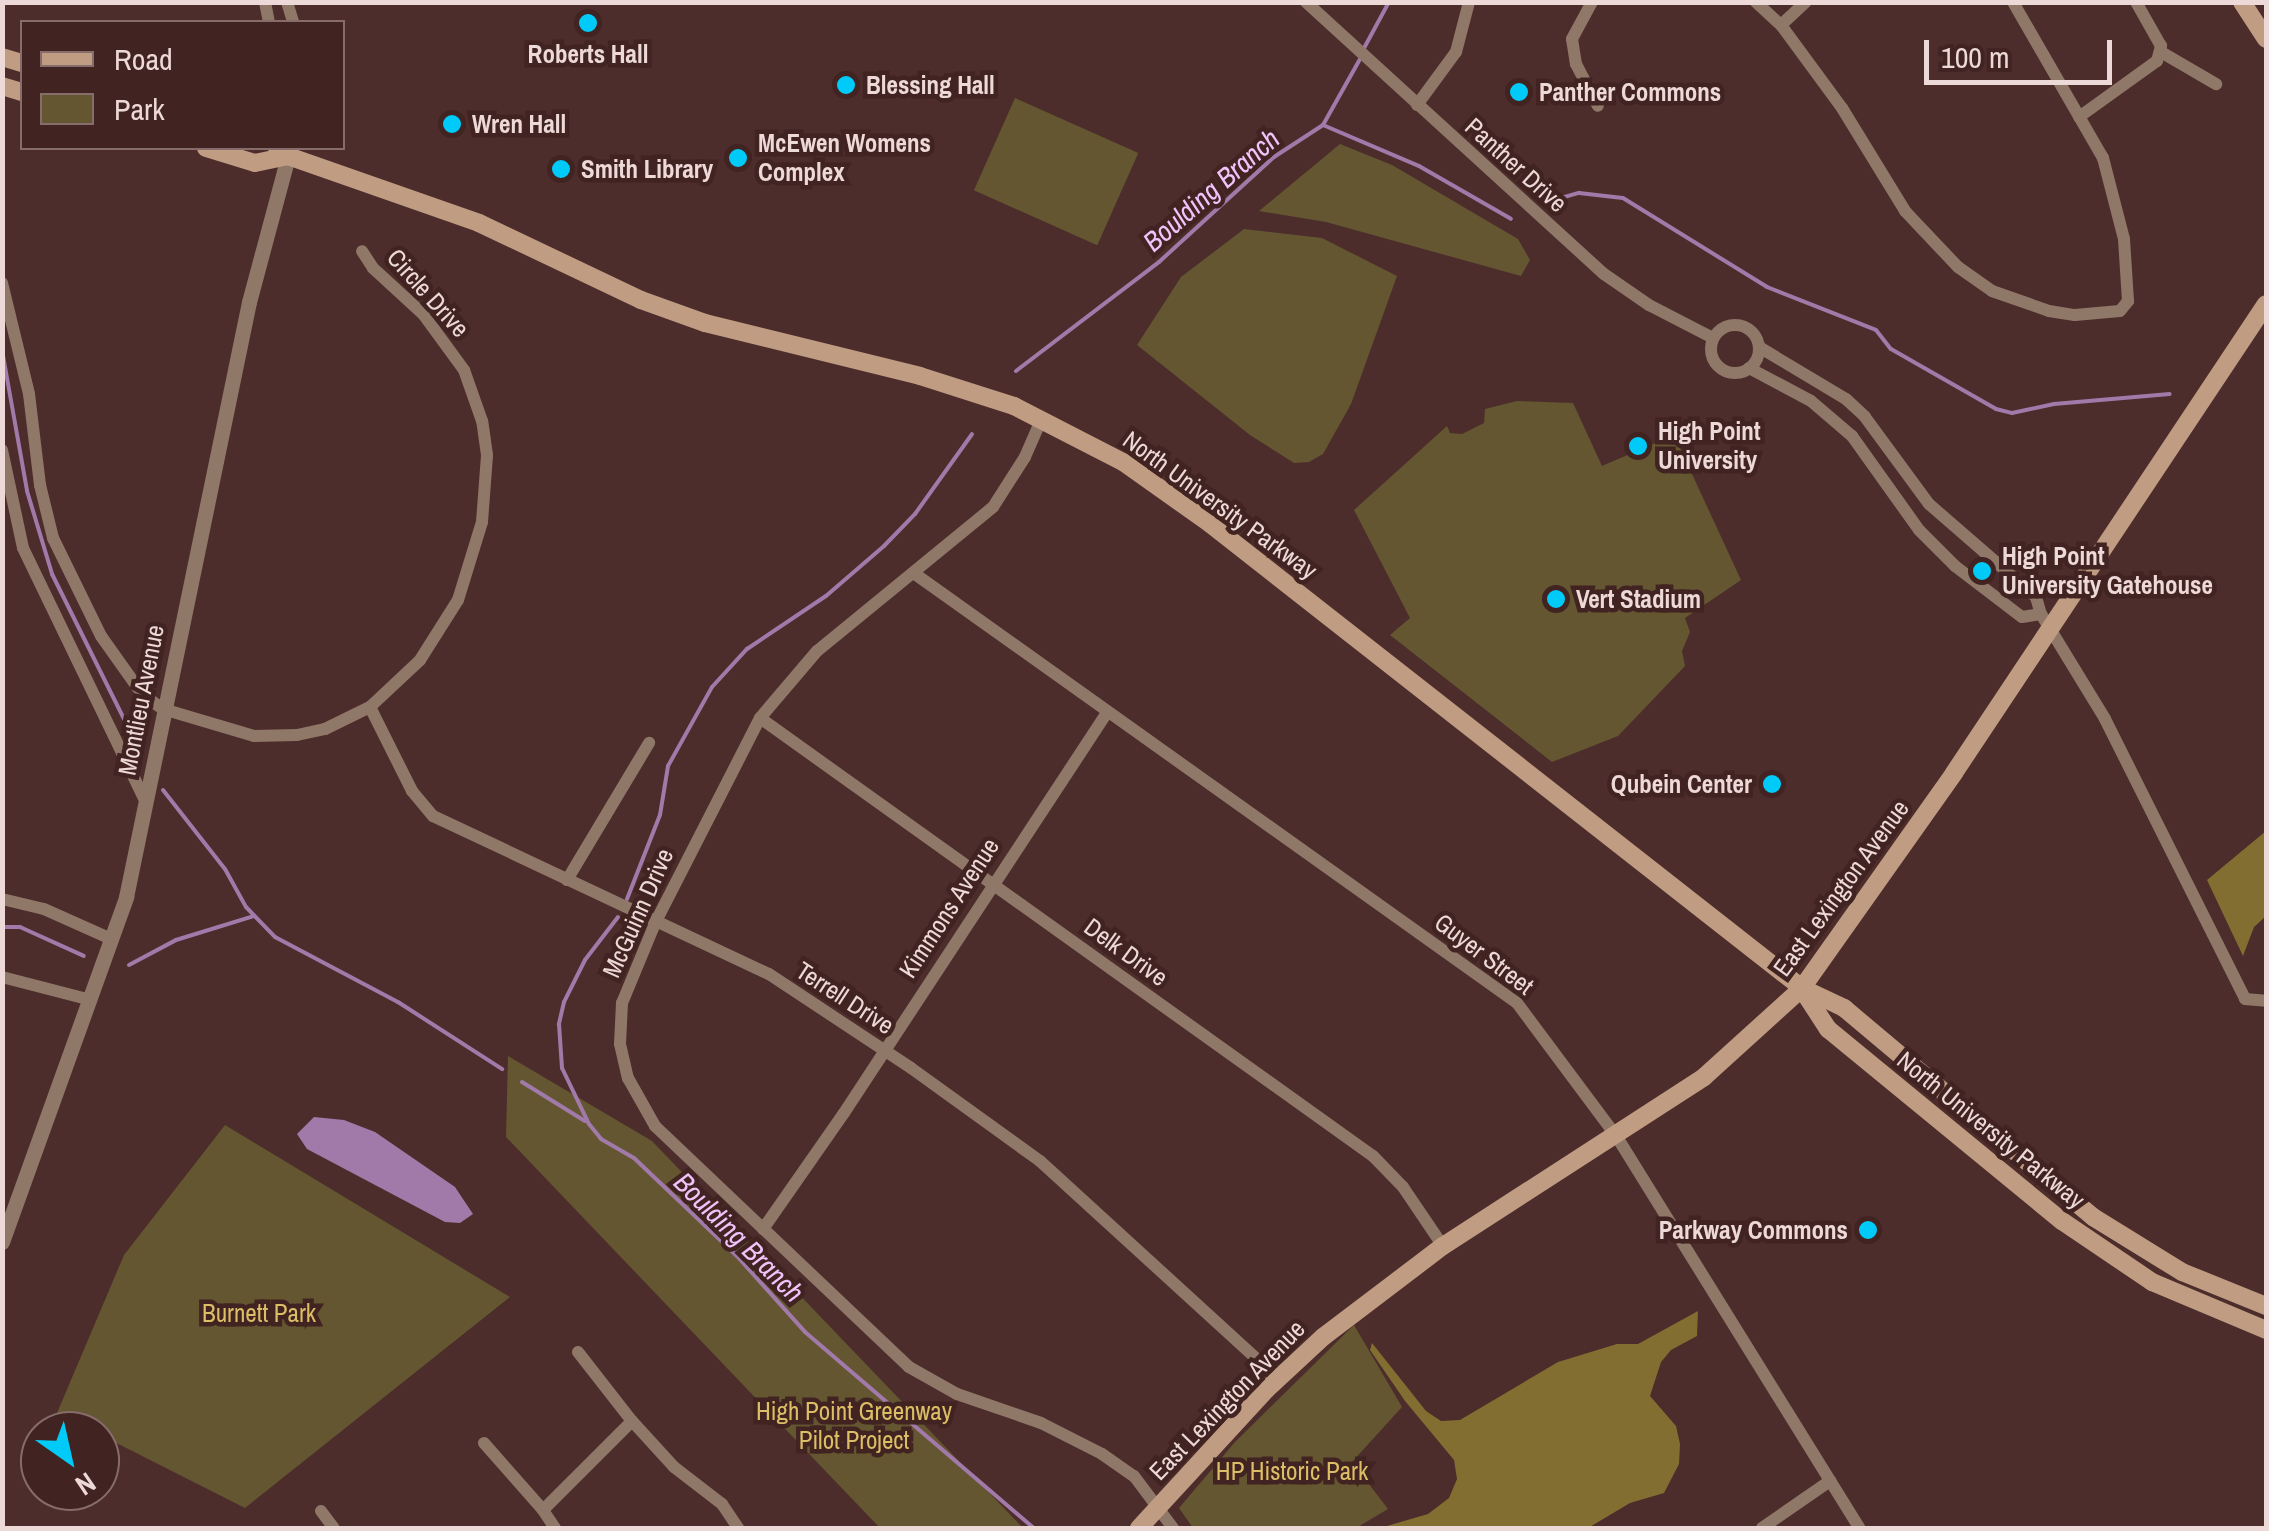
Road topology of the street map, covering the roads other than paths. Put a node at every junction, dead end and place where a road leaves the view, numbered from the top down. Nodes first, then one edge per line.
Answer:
1 (1306, 2) edge
2 (1469, 2) edge
3 (1592, 2) edge
4 (1756, 2) edge
5 (1806, 2) edge
6 (2013, 2) edge
7 (2136, 2) edge
8 (2242, 2) edge
9 (1782, 26) junction
10 (2266, 39) edge
11 (2161, 52) junction
12 (2216, 84) dead end
13 (1417, 105) junction
14 (1598, 106) dead end
15 (2079, 117) junction
16 (213, 150) edge
17 (286, 150) edge
18 (362, 250) dead end
19 (2, 283) edge
20 (2266, 304) edge
21 (1713, 338) junction
22 (1759, 347) junction
23 (1749, 368) junction
24 (1042, 418) junction
25 (2, 450) edge
26 (6, 491) edge
27 (915, 574) junction
28 (2046, 621) junction
29 (370, 707) junction
30 (163, 709) junction
31 (1107, 712) junction
32 (760, 718) junction
33 (649, 744) dead end
34 (146, 804) junction
35 (567, 880) junction
36 (992, 883) junction
37 (2, 899) edge
38 (656, 921) junction
39 (112, 939) junction
40 (2, 977) edge
41 (1802, 988) junction
42 (92, 1000) junction
43 (2266, 1001) edge
44 (884, 1050) junction
45 (1617, 1137) junction
46 (763, 1229) junction
47 (2, 1242) edge
48 (1443, 1246) junction
49 (2266, 1306) edge
50 (2266, 1330) edge
51 (578, 1352) dead end
52 (1278, 1378) junction
53 (632, 1421) junction
54 (484, 1443) dead end
55 (1830, 1481) junction
56 (1159, 1506) junction
57 (543, 1510) junction
58 (321, 1511) dead end
59 (334, 1528) edge
60 (555, 1528) edge
61 (738, 1528) edge
62 (1139, 1528) edge
63 (1173, 1528) edge
64 (1762, 1528) edge
65 (1859, 1528) edge

1 - 13 street, Panther Drive
2 - 13 street
3 - 14 street
4 - 9 street
5 - 9 street
6 - 15 street
7 - 11 street
8 - 10 main road
9 - 15 street
11 - 12 street
11 - 15 street
13 - 21 street, Panther Drive
16 - 17 main road, North University Parkway
17 - 24 main road, North University Parkway
17 - 30 street, Montlieu Avenue
18 - 29 street, Circle Drive
19 - 30 street
20 - 28 main road, East Lexington Avenue
21 - 22 street
21 - 23 street
22 - 23 street
22 - 28 street
23 - 28 street
24 - 27 street, McGuinn Drive
24 - 41 main road, North University Parkway
25 - 26 street
26 - 34 street
27 - 31 street, Guyer Street
27 - 32 street, McGuinn Drive
28 - 41 main road, East Lexington Avenue
28 - 43 street
29 - 30 street, Circle Drive
29 - 35 street, Terrell Drive
30 - 34 street, Montlieu Avenue
31 - 36 street, Kimmons Avenue
31 - 45 street, Guyer Street
32 - 36 street, Delk Drive
32 - 38 street, McGuinn Drive
33 - 35 street
34 - 39 street, Montlieu Avenue
35 - 38 street, Terrell Drive
36 - 44 street, Kimmons Avenue
36 - 48 street, Delk Drive
37 - 39 street
38 - 44 street, Terrell Drive
38 - 46 street, McGuinn Drive
39 - 42 street, Montlieu Avenue
40 - 42 street
41 - 45 main road, East Lexington Avenue
41 - 49 main road, North University Parkway
41 - 50 main road, North University Parkway
42 - 47 street, Montlieu Avenue
44 - 46 street, Kimmons Avenue
44 - 52 street, Terrell Drive
45 - 48 main road, East Lexington Avenue
45 - 55 street, Guyer Street
46 - 56 street, McGuinn Drive
48 - 52 main road, East Lexington Avenue
51 - 53 street
52 - 56 main road, East Lexington Avenue
53 - 57 street
53 - 61 street
54 - 57 street
55 - 64 street
55 - 65 street, Guyer Street
56 - 62 main road, East Lexington Avenue
56 - 63 street, McGuinn Drive
57 - 60 street
58 - 59 street

